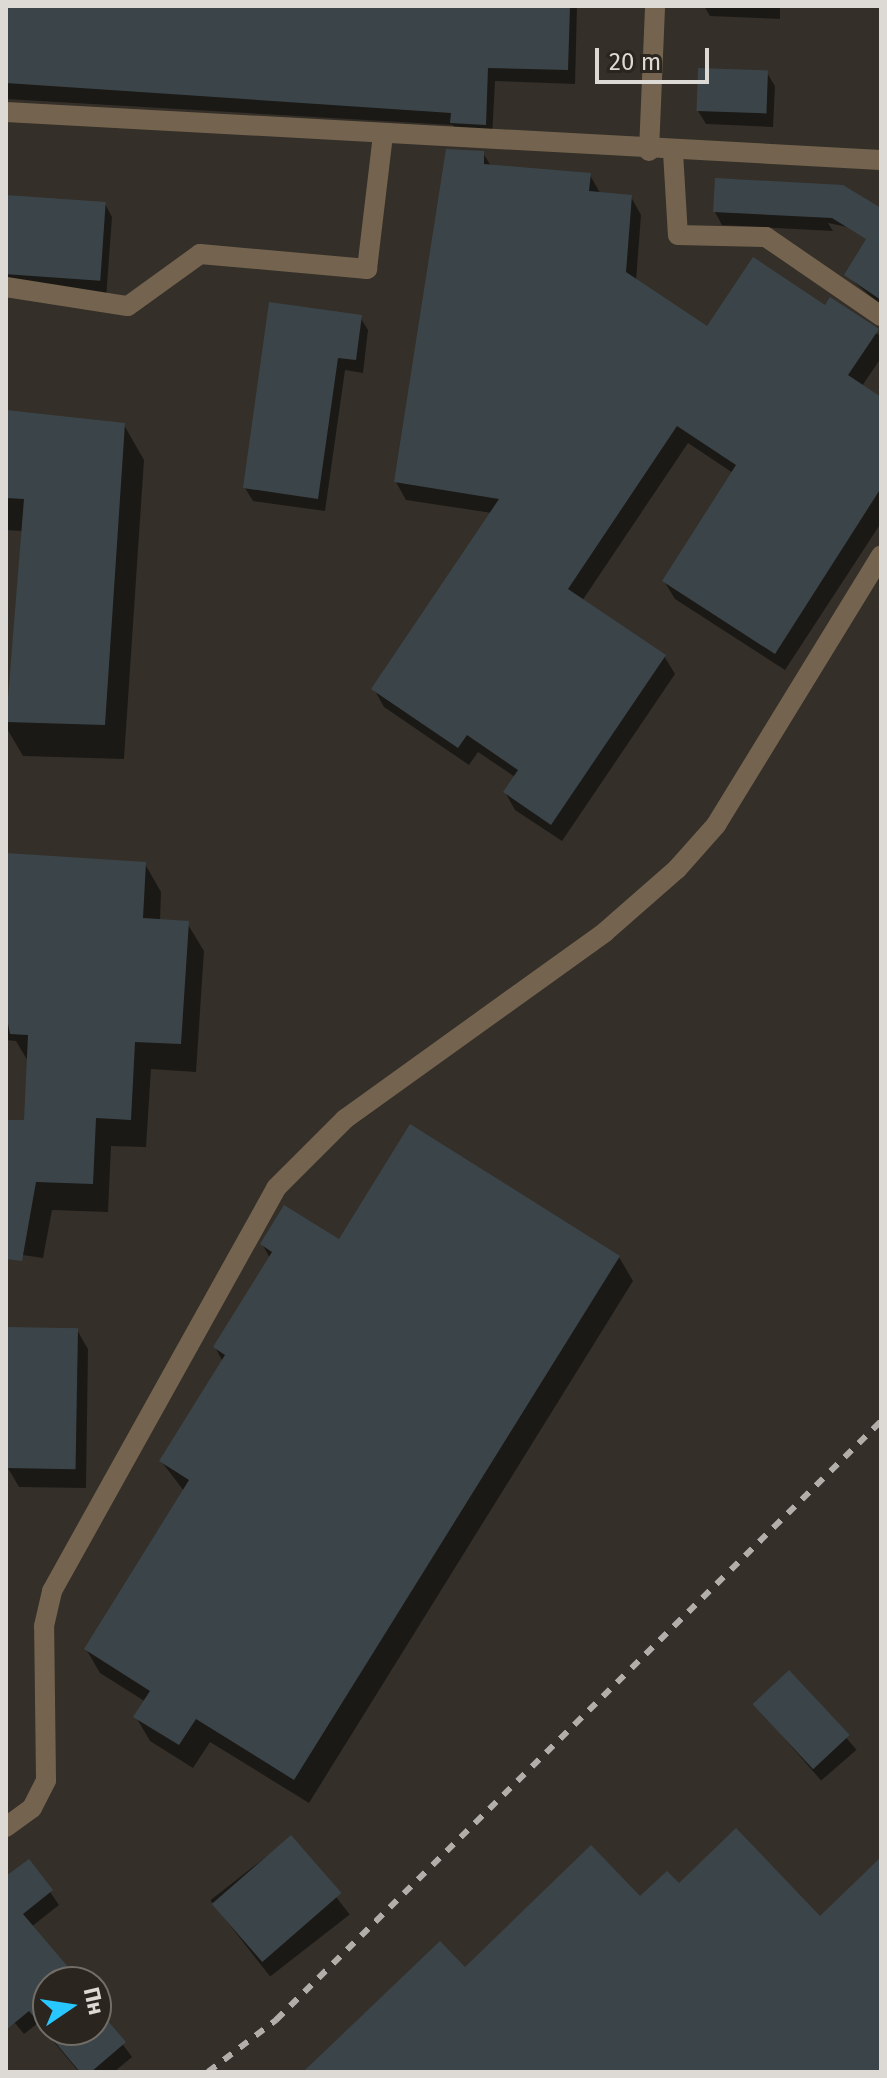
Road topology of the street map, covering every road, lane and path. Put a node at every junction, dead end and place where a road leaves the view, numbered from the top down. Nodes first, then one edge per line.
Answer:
1 (655, 6) edge
2 (6, 112) edge
3 (383, 135) junction
4 (649, 151) junction
5 (673, 152) junction
6 (881, 160) edge
7 (6, 287) edge
8 (881, 316) edge
9 (881, 556) edge
10 (6, 1827) edge

1 - 4 lane
2 - 3 lane
3 - 4 lane
3 - 7 lane
4 - 5 lane
5 - 6 lane
5 - 8 lane
9 - 10 lane

